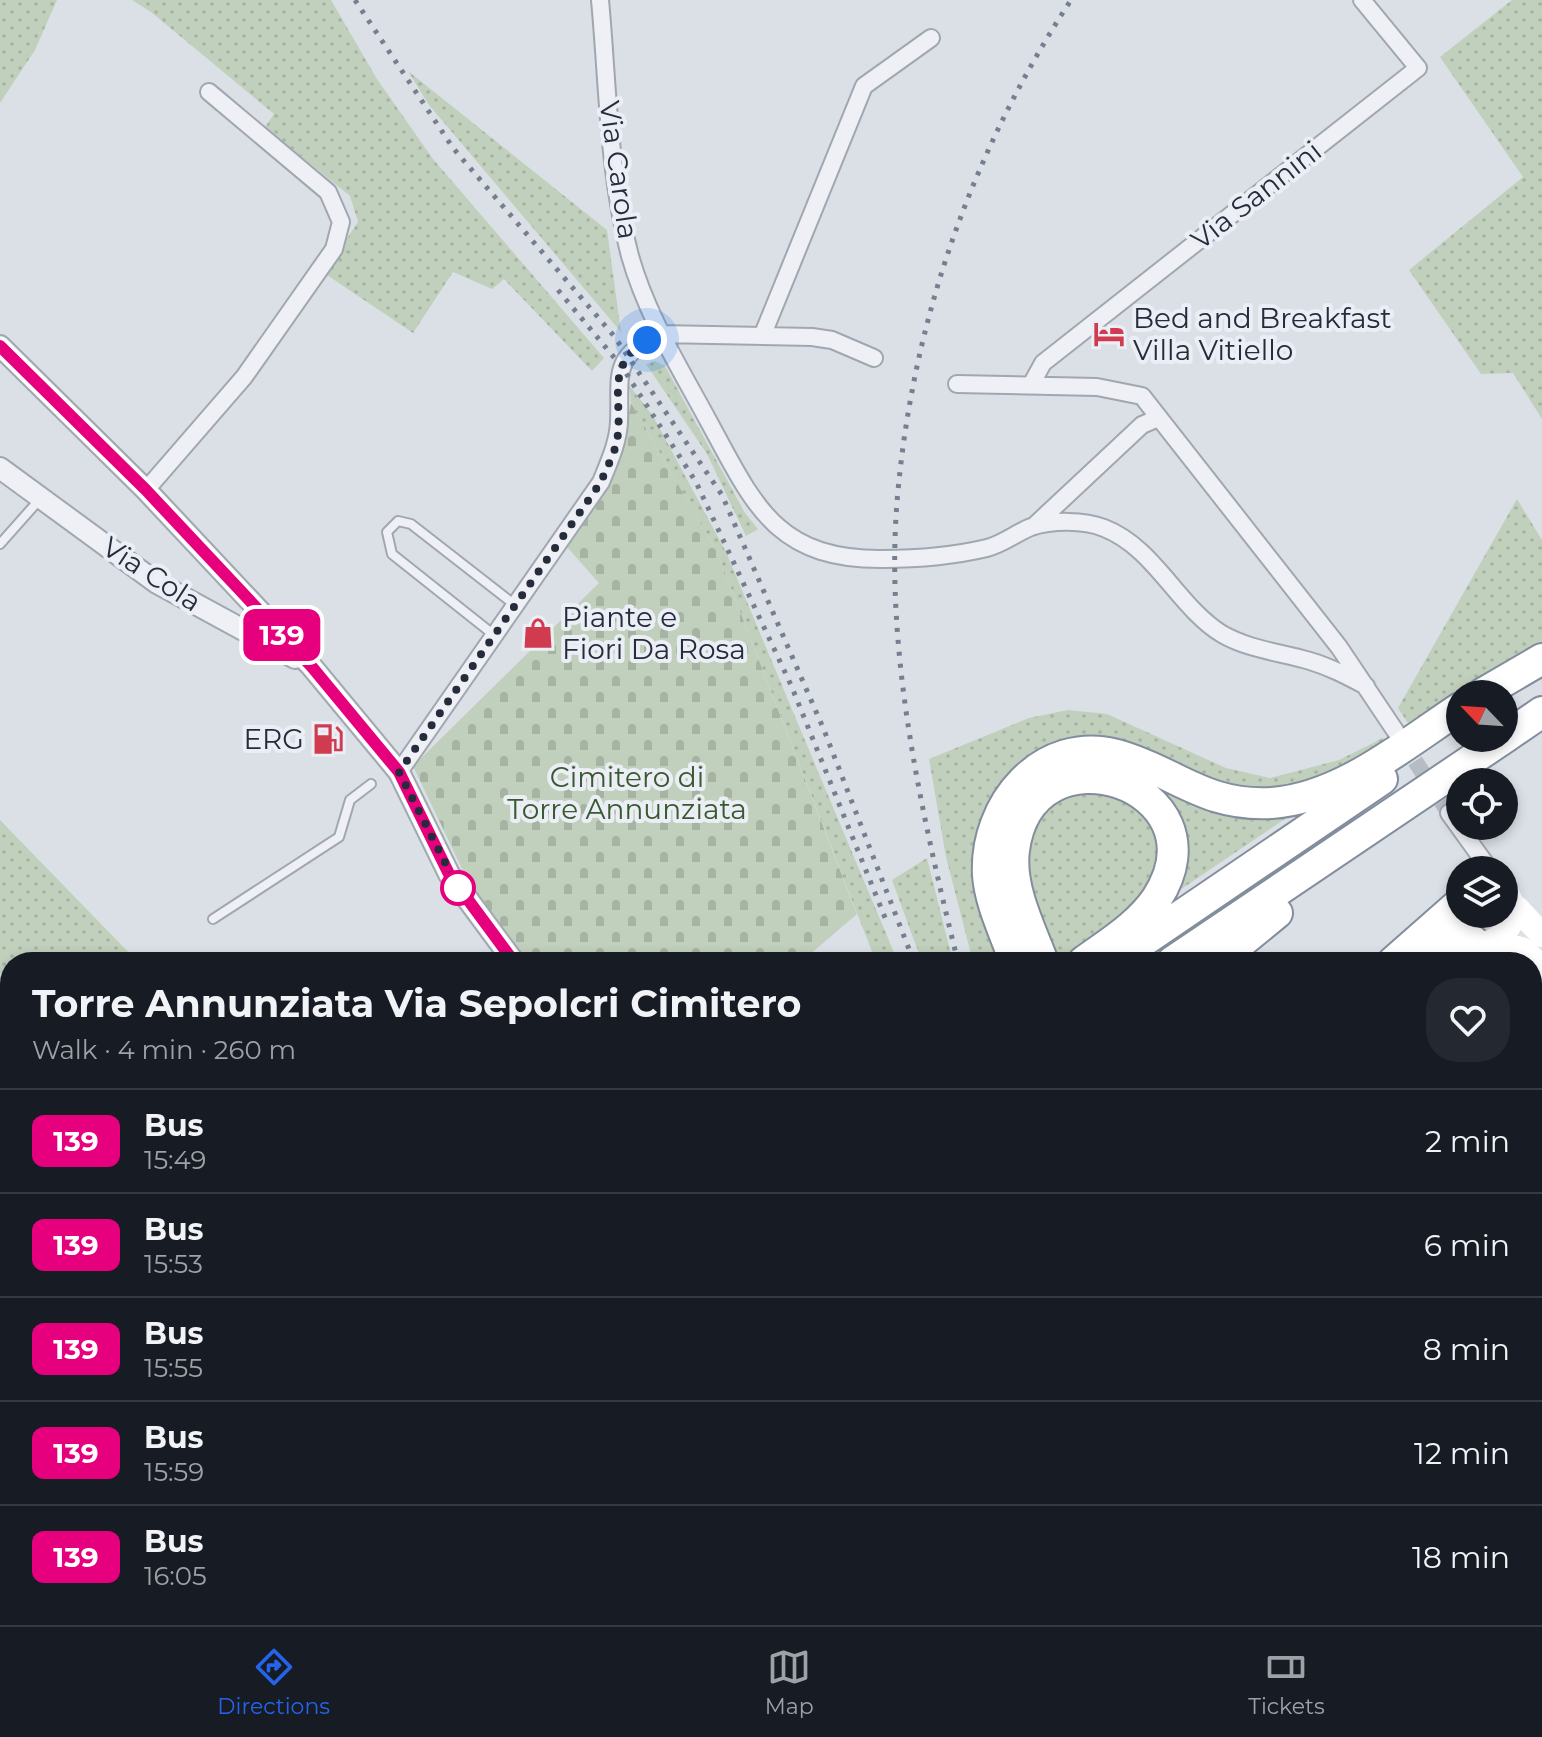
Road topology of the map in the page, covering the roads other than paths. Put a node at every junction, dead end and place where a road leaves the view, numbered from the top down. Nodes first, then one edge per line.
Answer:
1 (600, 0) edge
2 (1362, 0) edge
3 (931, 38) dead end
4 (209, 92) dead end
5 (660, 334) junction
6 (763, 334) junction
7 (0, 346) edge
8 (874, 358) dead end
9 (1032, 383) junction
10 (957, 384) dead end
11 (1158, 418) junction
12 (0, 468) edge
13 (146, 490) junction
14 (41, 498) junction
15 (1034, 526) junction
16 (0, 544) edge
17 (515, 605) junction
18 (494, 635) junction
19 (1542, 659) edge
20 (312, 667) junction
21 (1542, 673) edge
22 (1506, 680) edge
23 (1366, 686) junction
24 (1518, 689) edge
25 (1542, 712) edge
26 (1446, 717) edge
27 (1518, 728) edge
28 (1396, 732) tunnel mouth
29 (1446, 736) edge
30 (1483, 752) edge
31 (1468, 762) junction
32 (393, 771) junction
33 (371, 784) dead end
34 (1469, 840) edge
35 (1477, 850) junction
36 (1477, 856) edge
37 (1481, 856) edge
38 (1518, 908) edge
39 (1446, 917) edge
40 (213, 919) dead end
41 (1461, 928) edge
42 (1514, 928) edge
43 (1542, 935) edge
44 (1485, 943) junction
45 (507, 952) edge
46 (1028, 952) edge
47 (1031, 952) edge
48 (1096, 952) edge
49 (1128, 952) edge
50 (1187, 952) edge
51 (1229, 952) edge
52 (1405, 952) edge
53 (1430, 952) edge
54 (1525, 952) edge

1 - 5 street, Via Carola
2 - 9 street, Via Sannini
3 - 6 street
4 - 13 street
5 - 6 street
5 - 15 street, Via Carola
5 - 17 street
6 - 8 street
7 - 13 street
9 - 10 street
9 - 11 street
11 - 15 street
11 - 23 street
12 - 14 street, Via Cola
13 - 20 street
14 - 16 lane
14 - 20 street, Via Cola
15 - 23 street
17 - 18 street
17 - 18 lane
18 - 32 street
19 - 22 highway
20 - 32 street
21 - 24 highway
23 - 28 street
25 - 27 highway
26 - 46 highway
29 - 49 highway
30 - 31 highway
31 - 50 highway
31 - 51 highway
32 - 45 street
33 - 40 lane
34 - 35 street
35 - 36 street
35 - 37 street
38 - 43 main road
39 - 52 highway
41 - 44 main road
42 - 44 main road
44 - 53 highway
44 - 54 main road
47 - 48 highway

